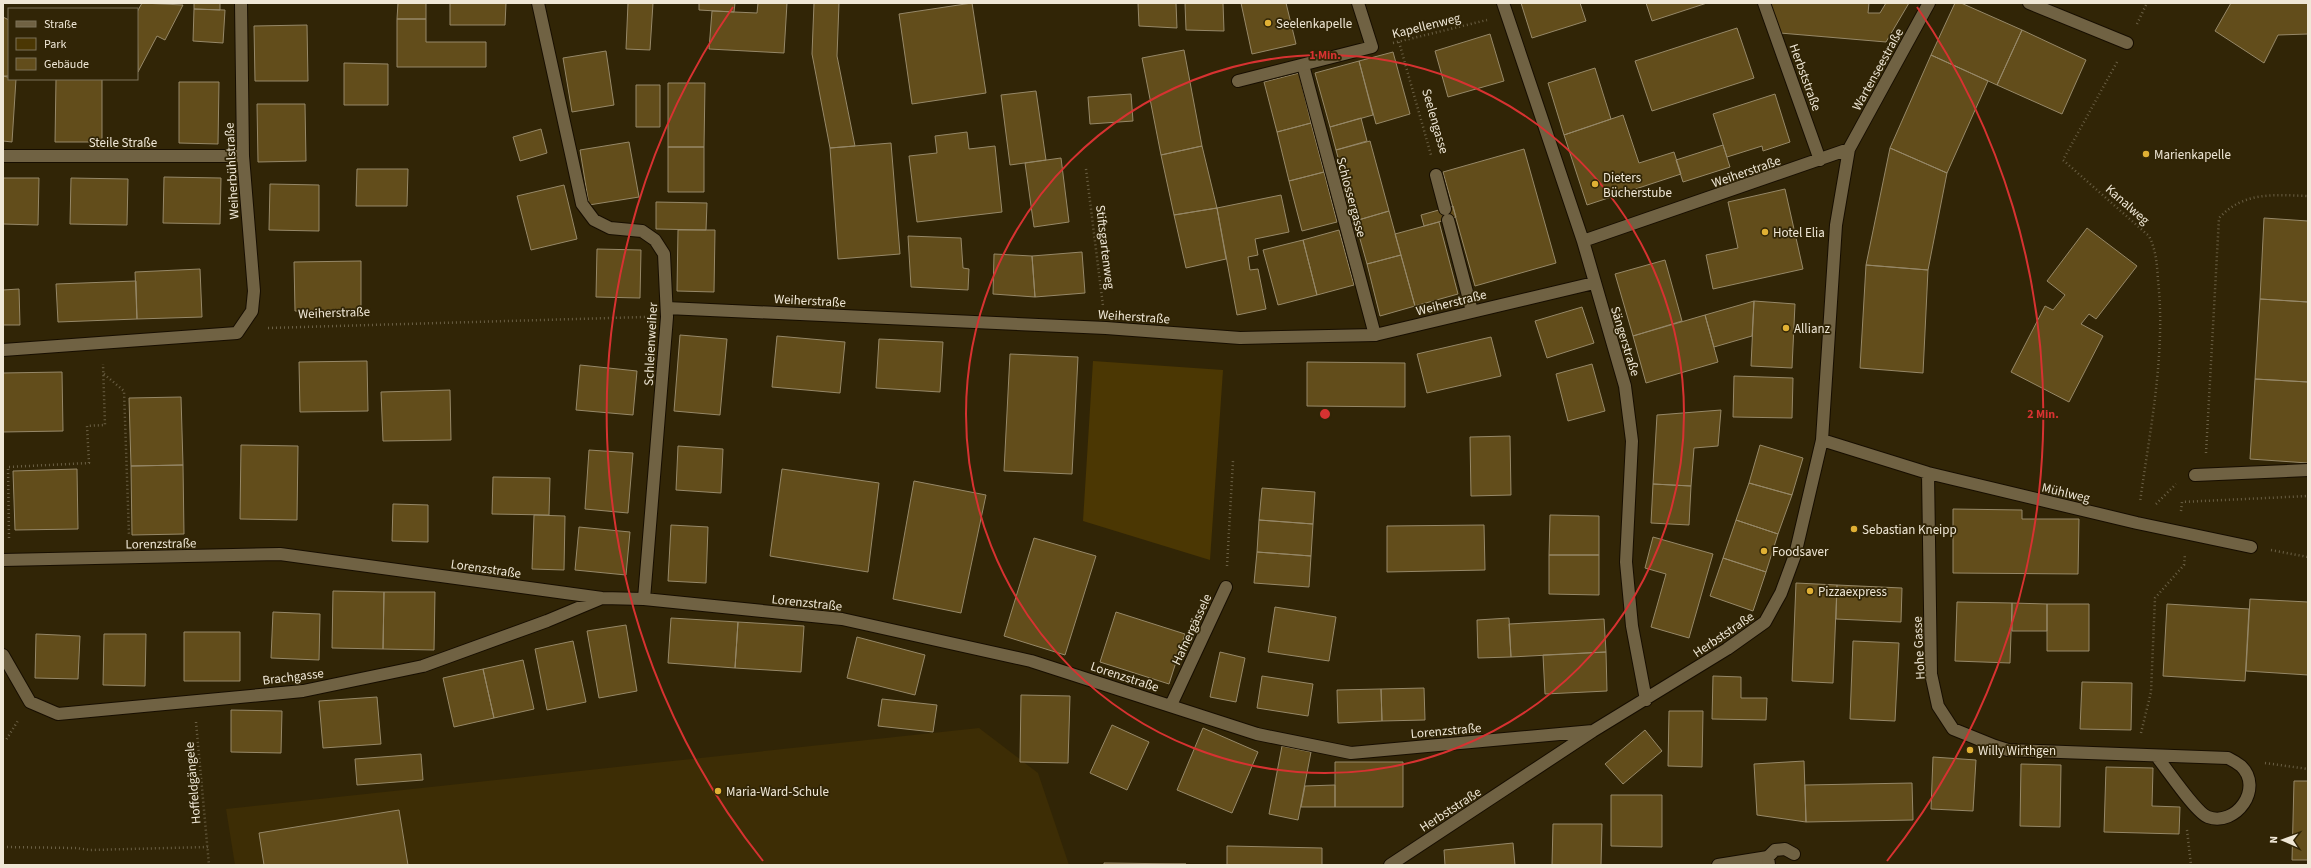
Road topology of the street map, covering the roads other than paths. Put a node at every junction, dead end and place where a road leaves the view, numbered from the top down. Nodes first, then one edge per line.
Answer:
1 (241, 3) edge
2 (538, 3) edge
3 (1358, 3) edge
4 (1503, 3) edge
5 (1764, 3) edge
6 (1929, 3) edge
7 (2029, 3) edge
8 (2127, 43) road end
9 (1303, 65) junction
10 (1238, 81) dead end
11 (1849, 149) junction
12 (3, 156) edge
13 (243, 156) junction
14 (1820, 160) junction
15 (1436, 175) road end
16 (1583, 241) junction
17 (1594, 283) junction
18 (1472, 311) junction
19 (667, 312) junction
20 (1375, 335) junction
21 (3, 350) edge
22 (1822, 440) junction
23 (2308, 470) edge
24 (1928, 473) junction
25 (2200, 475) road end
26 (2251, 547) road end
27 (6, 560) edge
28 (1226, 587) road end
29 (602, 598) junction
30 (644, 599) junction
31 (3, 655) edge
32 (1646, 700) junction
33 (1171, 705) junction
34 (1593, 731) junction
35 (2157, 756) junction
36 (1794, 854) dead end
37 (1768, 861) edge
38 (1390, 865) edge
39 (1718, 865) edge

1 - 13 street, Weiherbühlstraße
2 - 19 street, Schleienweiher
3 - 9 street
4 - 16 street, Sängerstraße
5 - 14 street, Herbststraße
6 - 11 street, Wartenseestraße
7 - 8 street
9 - 10 street
9 - 20 street, Schlossergasse
11 - 14 street, Weiherstraße
11 - 22 street, Herbststraße
12 - 13 street, Steile Straße
13 - 21 street, Weiherbühlstraße
14 - 16 street, Weiherstraße
15 - 18 street
16 - 17 street, Sängerstraße
17 - 18 street, Weiherstraße
17 - 32 street, Sängerstraße
18 - 20 street, Weiherstraße
19 - 20 street, Weiherstraße
19 - 30 street, Schleienweiher
22 - 24 street, Mühlweg
22 - 32 street, Herbststraße
23 - 25 street
24 - 26 street, Mühlweg
24 - 35 street, Hohe Gasse
27 - 29 street, Lorenzstraße
28 - 33 street, Hafnergässele
29 - 30 street, Lorenzstraße
29 - 31 street, Brachgasse
30 - 33 street, Lorenzstraße
32 - 34 street, Herbststraße
33 - 34 street, Lorenzstraße
34 - 38 street, Herbststraße
35 - 35 street, Hohe Gasse
36 - 37 street
37 - 39 street

